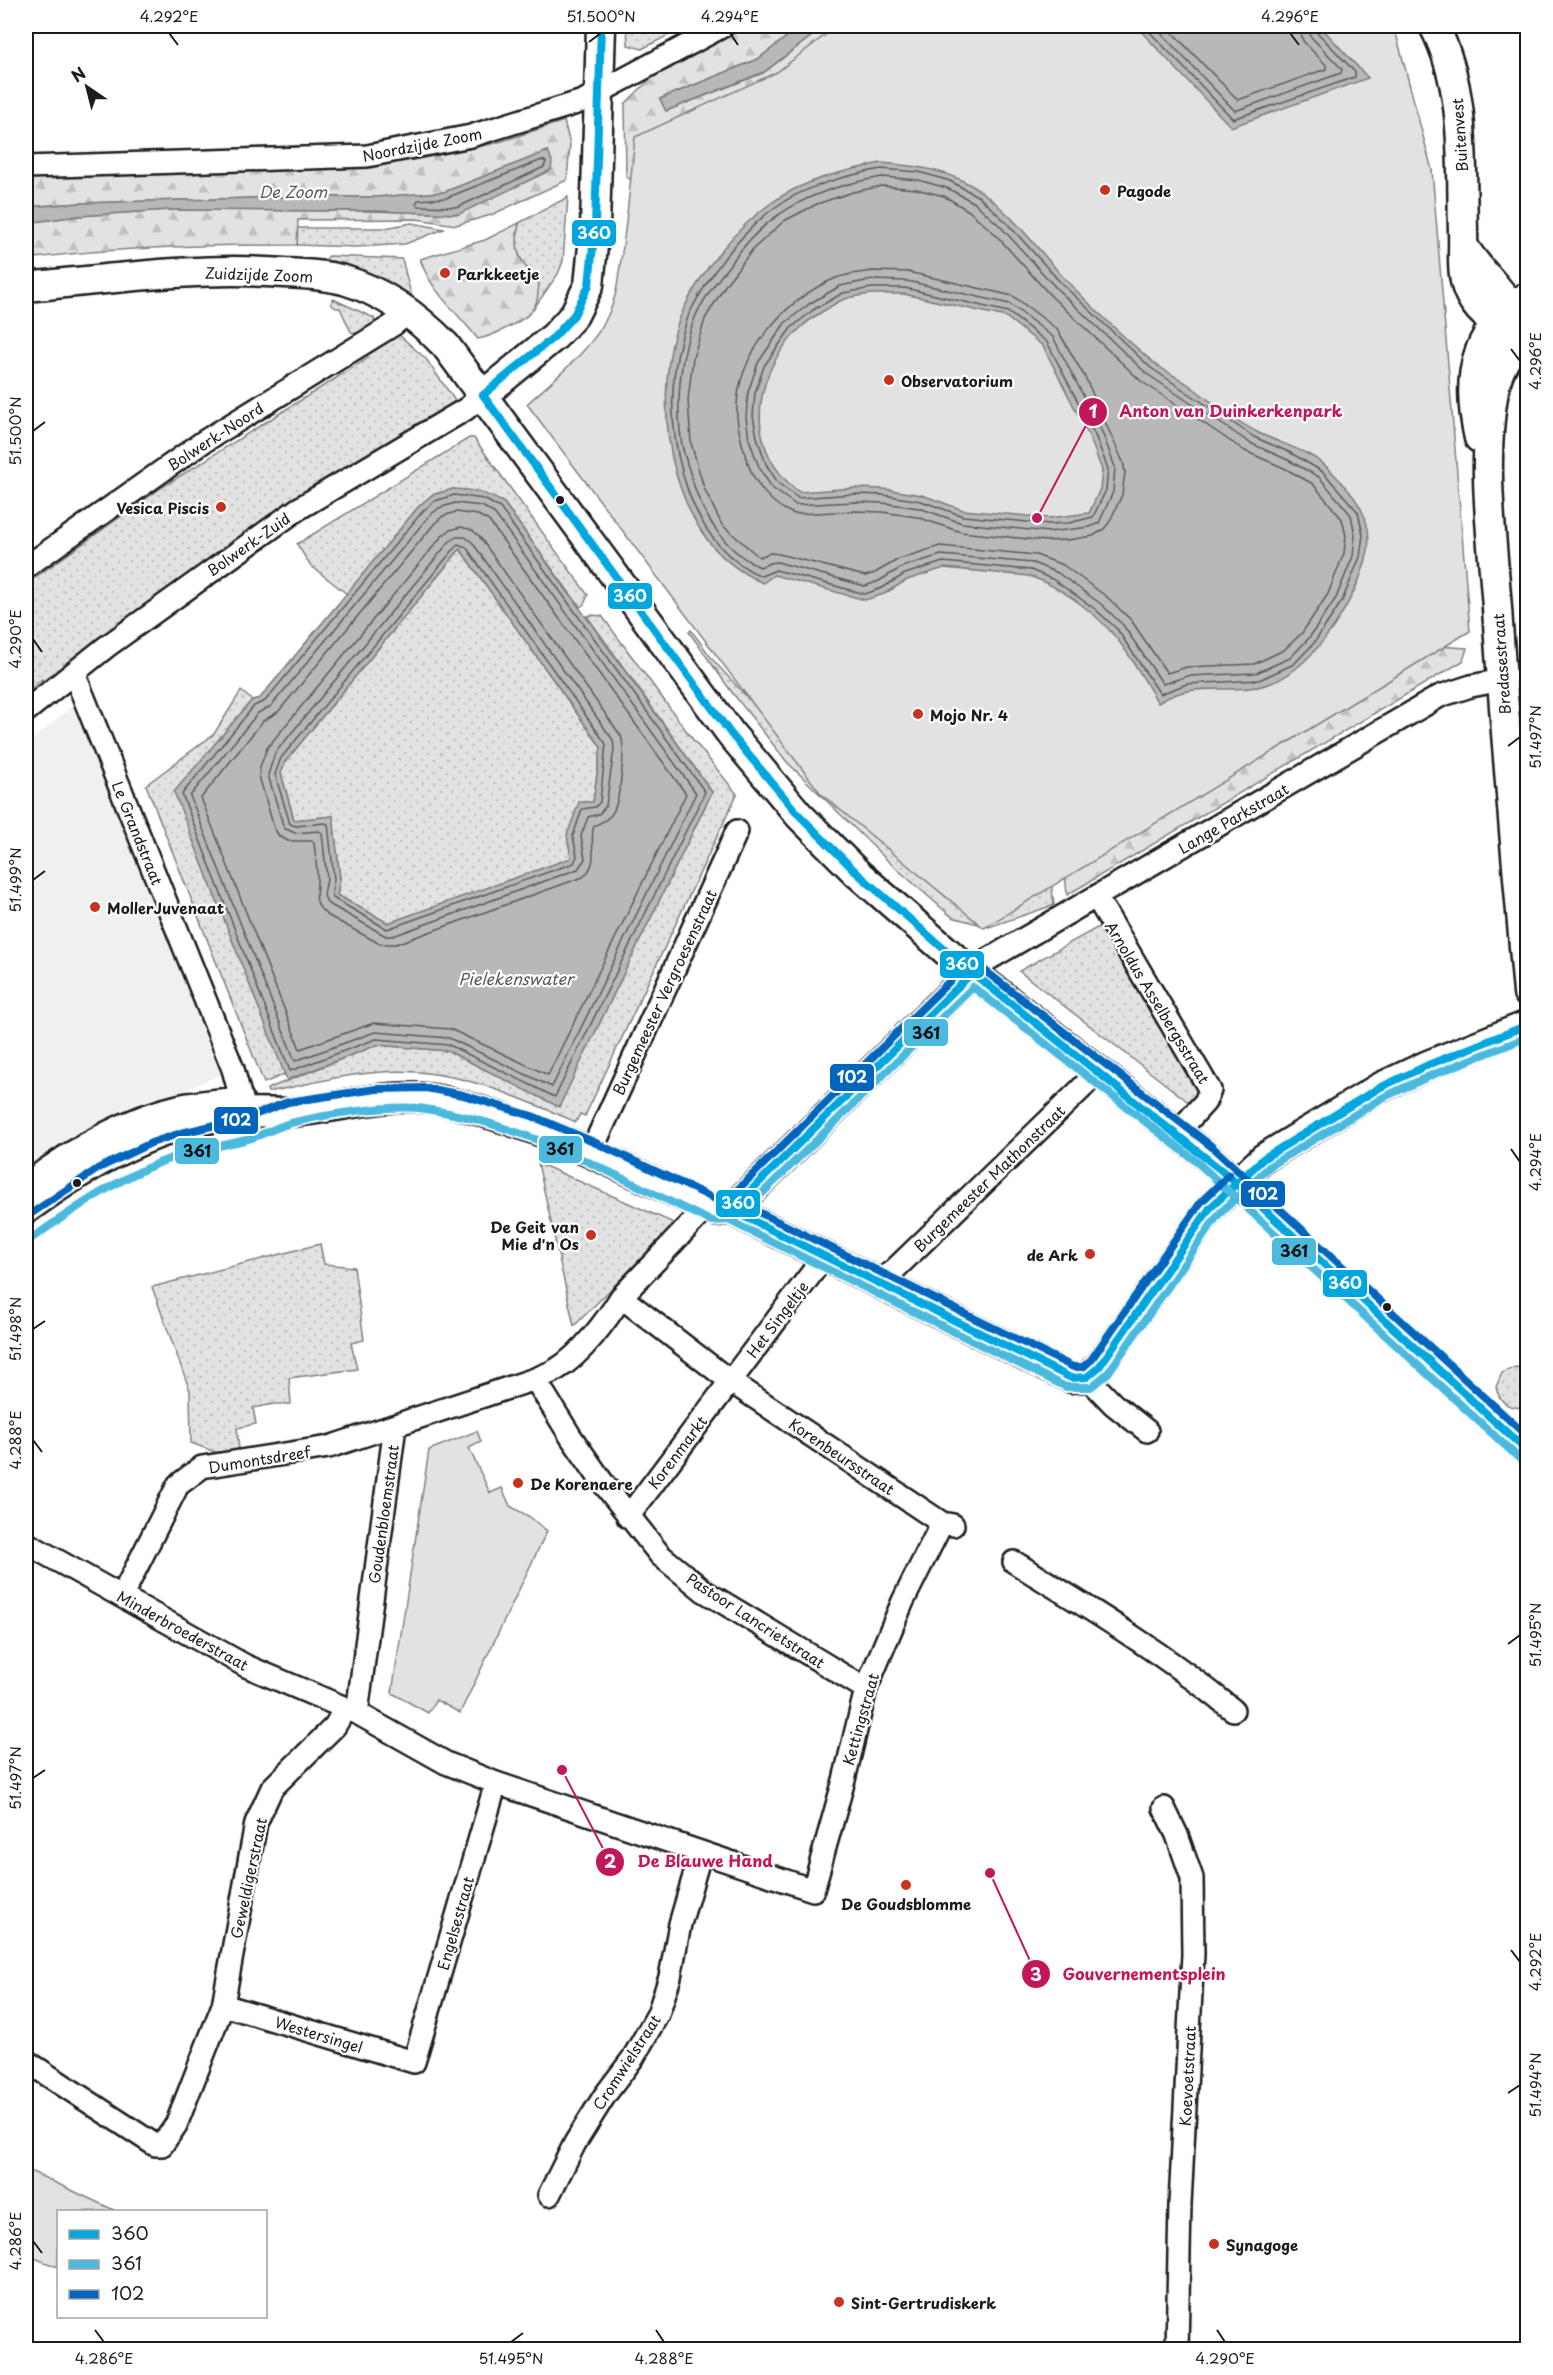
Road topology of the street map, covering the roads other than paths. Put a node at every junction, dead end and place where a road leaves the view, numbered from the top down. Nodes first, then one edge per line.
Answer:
1 (601, 26) edge
2 (723, 26) edge
3 (1434, 26) edge
4 (600, 91) junction
5 (26, 167) edge
6 (26, 287) edge
7 (1512, 309) edge
8 (409, 312) junction
9 (1525, 334) edge
10 (483, 395) junction
11 (1488, 478) junction
12 (26, 567) edge
13 (74, 673) junction
14 (1502, 680) junction
15 (26, 711) edge
16 (737, 831) dead end
17 (1096, 898) junction
18 (972, 973) junction
19 (1527, 993) edge
20 (1527, 1025) edge
21 (1098, 1071) junction
22 (246, 1113) junction
23 (1177, 1133) junction
24 (591, 1152) junction
25 (1236, 1183) junction
26 (26, 1184) edge
27 (26, 1209) edge
28 (719, 1209) junction
29 (26, 1229) edge
30 (824, 1257) junction
31 (878, 1282) junction
32 (621, 1297) junction
33 (1087, 1377) junction
34 (535, 1379) junction
35 (730, 1381) junction
36 (395, 1426) junction
37 (1147, 1431) dead end
38 (628, 1517) junction
39 (949, 1524) joint
40 (26, 1543) edge
41 (1014, 1562) dead end
42 (122, 1596) junction
43 (866, 1689) junction
44 (1233, 1710) dead end
45 (350, 1712) junction
46 (496, 1783) junction
47 (1164, 1808) dead end
48 (701, 1852) junction
49 (813, 1890) joint
50 (223, 2005) junction
51 (26, 2061) edge
52 (414, 2062) joint
53 (549, 2195) dead end
54 (1176, 2349) edge

1 - 4 street
2 - 4 street, Noordzijde Zoom
3 - 7 street, Buitenvest
4 - 5 street, Noordzijde Zoom
4 - 10 street
6 - 8 street, Zuidzijde Zoom
7 - 9 street, Buitenvest
7 - 11 street, Bredasestraat
8 - 10 street, Zuidzijde Zoom
8 - 12 street, Bolwerk-Noord
9 - 11 street, Bredasestraat
10 - 13 street, Bolwerk-Zuid
10 - 18 street, Zuidzijde Zoom
11 - 14 street, Bredasestraat
13 - 15 street, Bolwerk-Zuid
13 - 22 street, Le Grandstraat
14 - 17 street, Lange Parkstraat
14 - 19 street, Bredasestraat
16 - 24 street, Burgemeester Vergroesenstraat
17 - 18 street, Lange Parkstraat
17 - 23 street, Arnoldus Asselbergsstraat
18 - 21 street
18 - 28 street
20 - 25 street
21 - 23 street
21 - 31 street, Burgemeester Mathonstraat
22 - 24 street
22 - 26 street
22 - 27 street
22 - 29 street
23 - 25 street
24 - 28 street
25 - 33 street
28 - 30 street
28 - 32 street
30 - 31 street
30 - 35 street, Het Singeltje
31 - 33 street
32 - 34 street
32 - 35 street
33 - 37 street
34 - 36 street, Goudenbloemstraat
34 - 38 street
35 - 38 street, Korenmarkt
35 - 39 street, Korenbeursstraat
36 - 42 street, Dumontsdreef
36 - 45 street, Goudenbloemstraat
38 - 43 street, Pastoor Lancrietstraat
39 - 43 street, Kettingstraat
40 - 42 street, Minderbroederstraat
41 - 44 street
42 - 45 street, Minderbroederstraat
43 - 49 street, Kettingstraat
45 - 46 street, Minderbroederstraat
45 - 50 street, Geweldigerstraat
46 - 48 street, Minderbroederstraat
46 - 52 street, Engelsestraat
47 - 54 street, Koevoetstraat
48 - 49 street, Minderbroederstraat
48 - 53 street, Cromwielstraat
50 - 51 street, Geweldigerstraat
50 - 52 street, Westersingel

